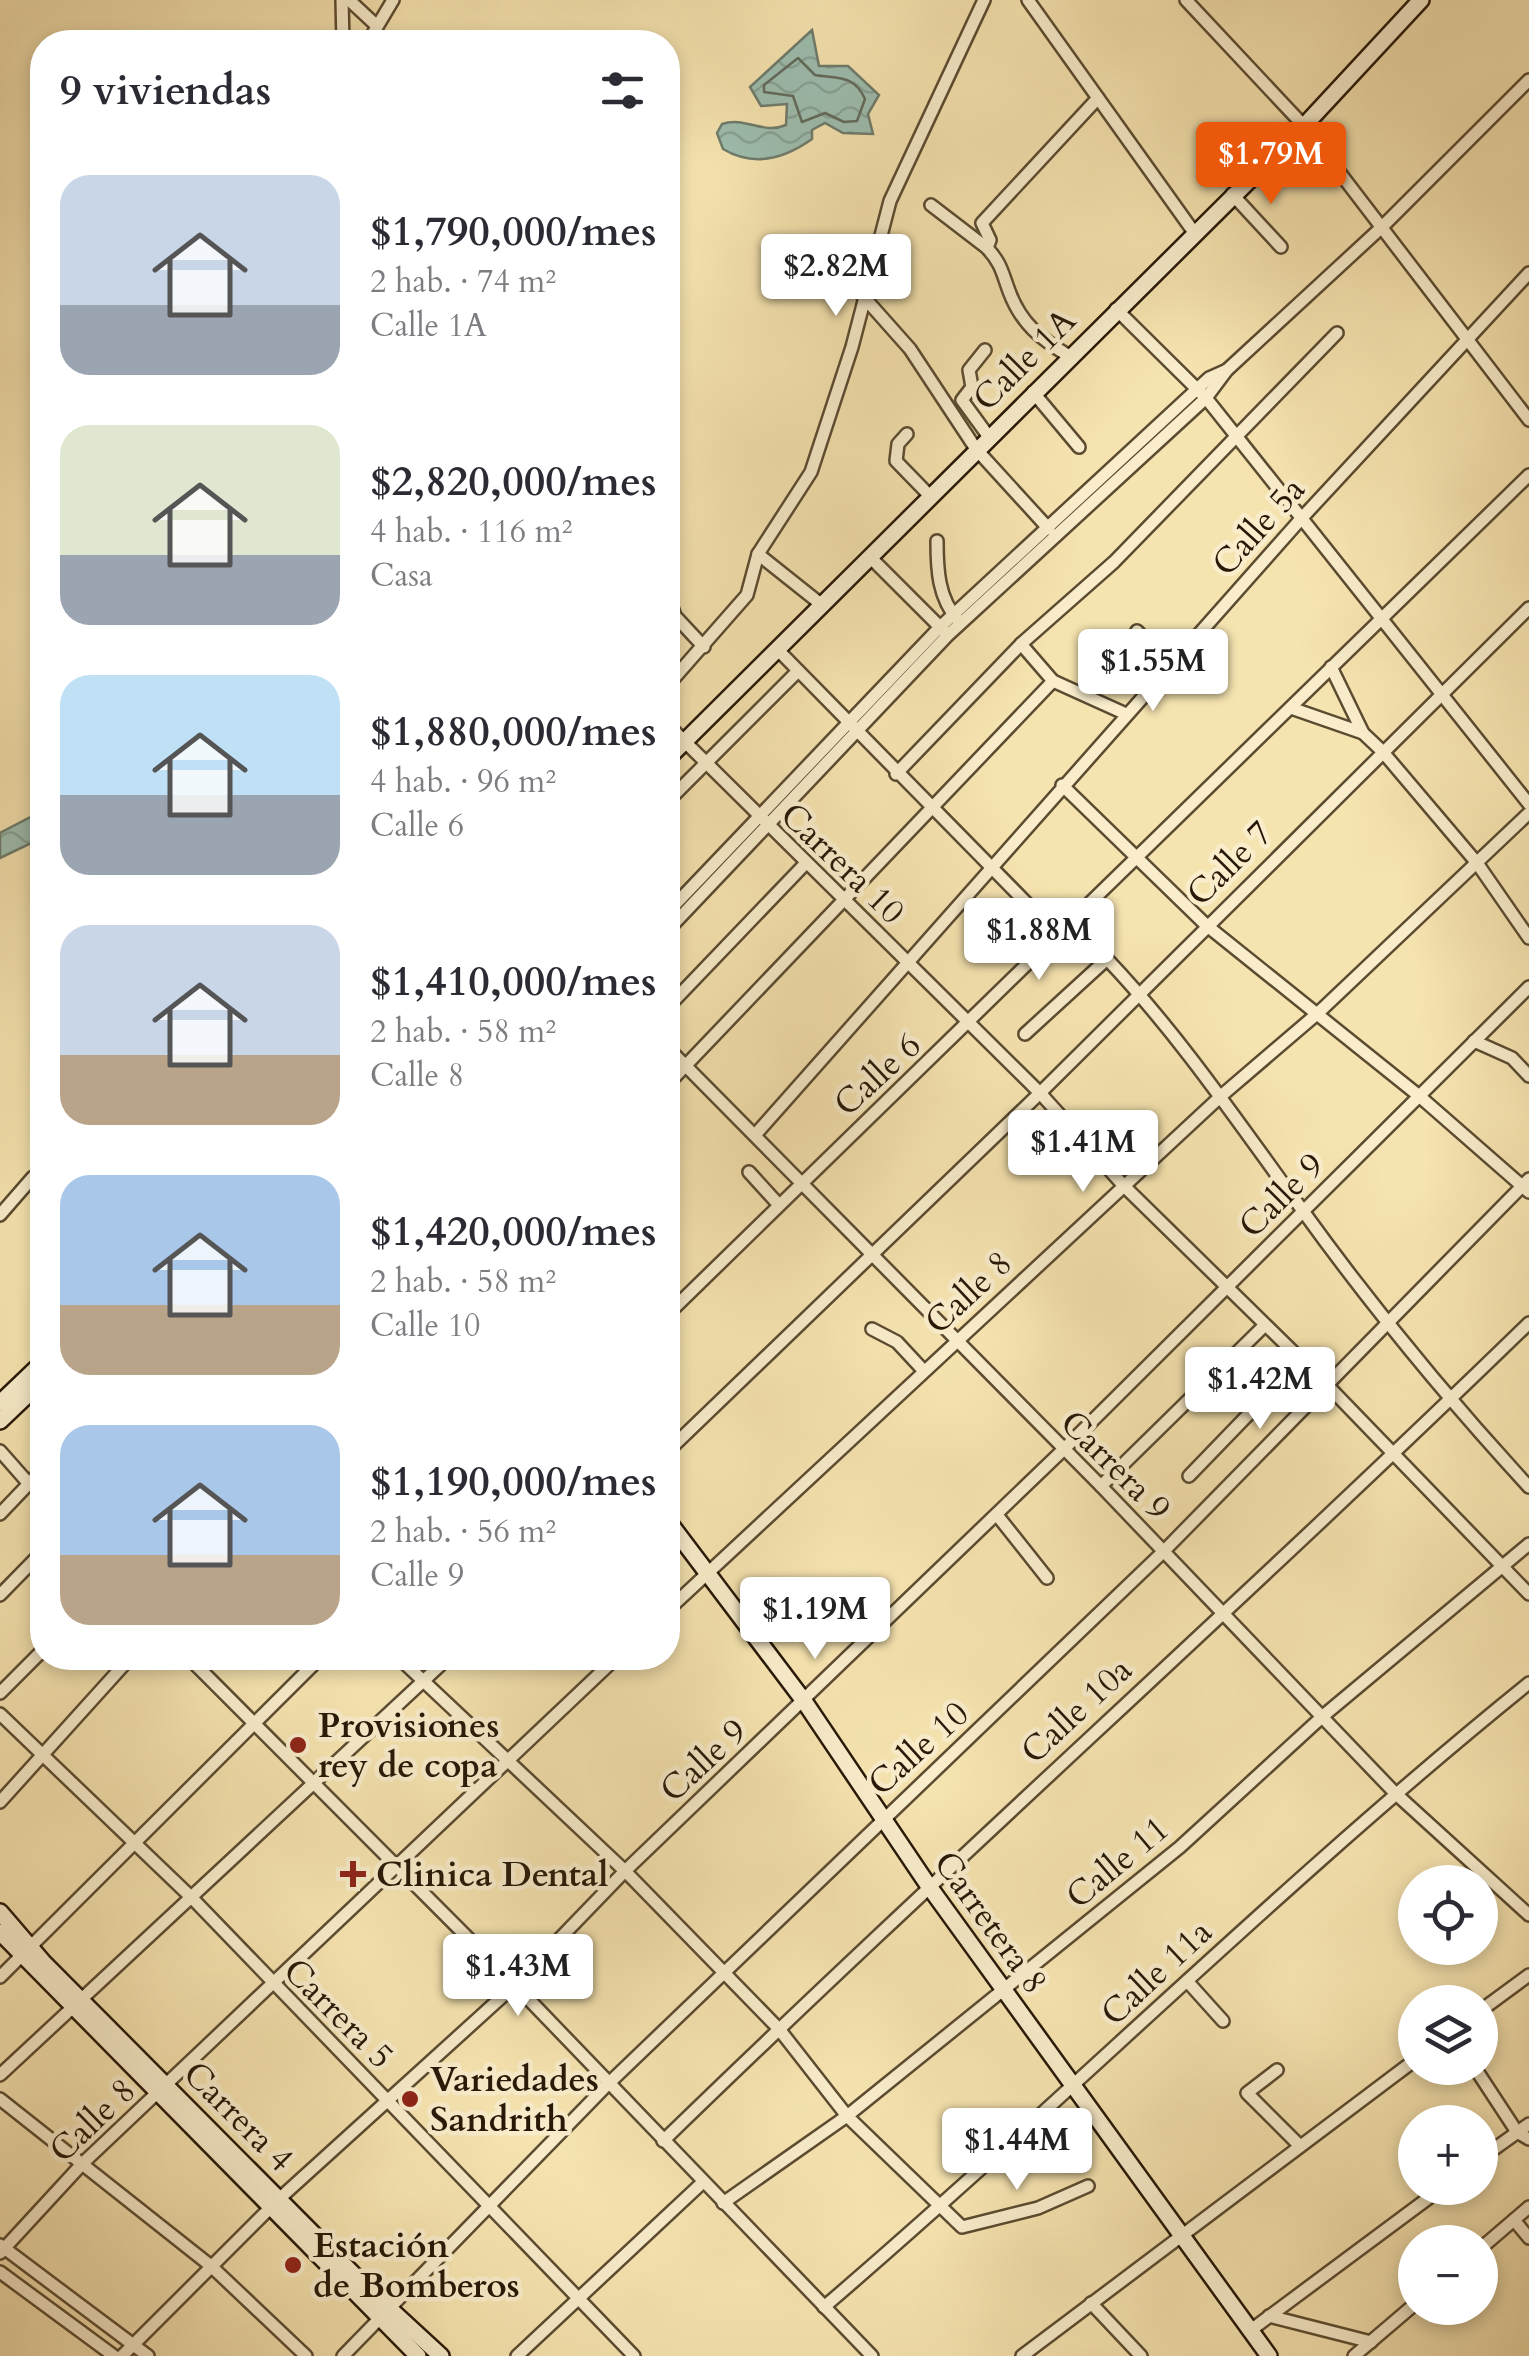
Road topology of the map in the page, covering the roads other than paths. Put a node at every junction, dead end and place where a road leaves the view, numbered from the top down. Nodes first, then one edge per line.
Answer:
1 (346, 0) edge
2 (393, 0) edge
3 (984, 0) edge
4 (1028, 0) edge
5 (1187, 0) edge
6 (1422, 0) edge
7 (377, 26) junction
8 (344, 30) edge
9 (375, 30) edge
10 (1529, 80) edge
11 (1098, 98) junction
12 (1304, 126) junction
13 (1232, 194) junction
14 (930, 205) dead end
15 (1384, 226) junction
16 (1193, 231) junction
17 (1280, 247) dead end
18 (987, 248) junction
19 (1529, 273) edge
20 (862, 295) junction
21 (1116, 309) junction
22 (1337, 333) dead end
23 (1467, 343) junction
24 (985, 350) dead end
25 (1070, 356) junction
26 (1034, 392) junction
27 (1202, 393) junction
28 (1529, 420) edge
29 (907, 434) dead end
30 (989, 437) junction
31 (1235, 438) junction
32 (1079, 447) dead end
33 (976, 449) junction
34 (1529, 475) edge
35 (930, 496) junction
36 (1300, 520) junction
37 (1050, 530) junction
38 (937, 541) dead end
39 (758, 554) junction
40 (870, 557) junction
41 (822, 605) junction
42 (1529, 608) edge
43 (957, 619) junction
44 (1380, 620) junction
45 (680, 621) edge
46 (944, 631) junction
47 (1137, 631) dead end
48 (1021, 644) junction
49 (704, 647) junction
50 (779, 651) junction
51 (1169, 666) junction
52 (1331, 667) junction
53 (798, 671) junction
54 (680, 672) edge
55 (1053, 681) junction
56 (1438, 694) junction
57 (1292, 708) junction
58 (1126, 714) junction
59 (852, 730) junction
60 (1364, 733) junction
61 (680, 738) edge
62 (684, 742) junction
63 (680, 746) edge
64 (1382, 750) junction
65 (704, 764) junction
66 (896, 774) junction
67 (1062, 786) junction
68 (680, 789) edge
69 (1529, 804) edge
70 (930, 809) junction
71 (1529, 813) edge
72 (762, 822) junction
73 (1135, 857) junction
74 (1477, 863) junction
75 (805, 864) junction
76 (992, 868) junction
77 (843, 900) junction
78 (680, 901) edge
79 (680, 916) edge
80 (1206, 925) junction
81 (1058, 935) junction
82 (1529, 938) edge
83 (909, 966) junction
84 (1529, 988) edge
85 (1138, 992) junction
86 (680, 994) edge
87 (1318, 1013) junction
88 (970, 1024) junction
89 (1025, 1034) dead end
90 (1474, 1041) junction
91 (680, 1062) edge
92 (684, 1066) junction
93 (680, 1070) edge
94 (1529, 1076) edge
95 (1040, 1093) junction
96 (1418, 1095) junction
97 (1221, 1096) junction
98 (755, 1135) junction
99 (749, 1172) dead end
100 (30, 1180) edge
101 (801, 1184) junction
102 (1124, 1186) junction
103 (1527, 1186) edge
104 (780, 1205) junction
105 (1303, 1212) junction
106 (0, 1215) edge
107 (869, 1256) junction
108 (1226, 1290) junction
109 (680, 1302) edge
110 (1387, 1323) junction
111 (1529, 1323) edge
112 (1264, 1326) junction
113 (872, 1329) dead end
114 (954, 1342) junction
115 (1301, 1360) junction
116 (923, 1370) junction
117 (30, 1374) edge
118 (1329, 1387) junction
119 (30, 1392) edge
120 (1449, 1401) junction
121 (0, 1403) edge
122 (0, 1421) edge
123 (680, 1439) edge
124 (1063, 1450) junction
125 (0, 1451) edge
126 (1394, 1455) junction
127 (1190, 1476) dead end
128 (30, 1485) joint
129 (1101, 1486) junction
130 (1529, 1487) edge
131 (0, 1514) edge
132 (997, 1514) junction
133 (680, 1538) edge
134 (1529, 1544) edge
135 (1163, 1552) junction
136 (30, 1564) edge
137 (1502, 1568) junction
138 (707, 1574) junction
139 (1047, 1578) dead end
140 (1529, 1594) edge
141 (0, 1595) edge
142 (680, 1599) edge
143 (1221, 1614) junction
144 (30, 1663) edge
145 (119, 1670) edge
146 (201, 1670) edge
147 (308, 1670) edge
148 (412, 1670) edge
149 (435, 1670) edge
150 (603, 1670) edge
151 (423, 1681) junction
152 (1529, 1682) edge
153 (0, 1693) edge
154 (804, 1701) junction
155 (0, 1714) edge
156 (1324, 1716) junction
157 (254, 1723) junction
158 (41, 1756) junction
159 (506, 1759) junction
160 (316, 1783) junction
161 (1395, 1793) junction
162 (0, 1802) edge
163 (881, 1819) junction
164 (132, 1845) junction
165 (397, 1866) junction
166 (625, 1871) junction
167 (928, 1885) junction
168 (192, 1898) junction
169 (0, 1912) edge
170 (1529, 1915) edge
171 (0, 1932) edge
172 (25, 1951) junction
173 (724, 1972) junction
174 (1529, 1974) edge
175 (0, 1977) edge
176 (1187, 1981) junction
177 (270, 1984) junction
178 (515, 1985) junction
179 (1004, 1990) junction
180 (1498, 1997) edge
181 (79, 2004) junction
182 (1224, 2021) dead end
183 (779, 2029) junction
184 (1277, 2070) dead end
185 (1398, 2073) edge
186 (0, 2075) edge
187 (608, 2085) junction
188 (1486, 2085) edge
189 (1072, 2086) junction
190 (161, 2090) junction
191 (0, 2099) edge
192 (388, 2100) junction
193 (847, 2116) junction
194 (1529, 2124) edge
195 (1517, 2132) junction
196 (1529, 2139) edge
197 (663, 2141) junction
198 (1300, 2146) junction
199 (1498, 2146) edge
200 (82, 2164) junction
201 (702, 2183) junction
202 (1088, 2186) dead end
203 (723, 2203) junction
204 (274, 2204) junction
205 (1419, 2205) edge
206 (942, 2206) junction
207 (1529, 2207) edge
208 (492, 2208) junction
209 (1514, 2220) junction
210 (1182, 2234) junction
211 (1498, 2234) edge
212 (1529, 2238) edge
213 (1, 2249) edge
214 (211, 2266) junction
215 (0, 2272) edge
216 (580, 2297) junction
217 (1091, 2303) junction
218 (824, 2308) junction
219 (385, 2315) junction
220 (1270, 2316) junction
221 (1398, 2319) edge
222 (1251, 2330) junction
223 (1371, 2342) junction
224 (133, 2344) junction
225 (114, 2356) edge
226 (122, 2356) edge
227 (148, 2356) edge
228 (306, 2356) edge
229 (343, 2356) edge
230 (418, 2356) edge
231 (441, 2356) edge
232 (517, 2356) edge
233 (634, 2356) edge
234 (872, 2356) edge
235 (1022, 2356) edge
236 (1141, 2356) edge
237 (1268, 2356) edge
238 (1354, 2356) edge

1 - 7 street
1 - 8 street
2 - 7 street
3 - 20 street
4 - 11 street
5 - 12 street
6 - 12 street, Calle 1A
7 - 9 street
10 - 15 street
11 - 16 street
11 - 18 street
12 - 13 street, Calle 1A
12 - 15 street
13 - 16 street, Calle 1A
13 - 17 street
14 - 18 street
15 - 23 street
15 - 27 street
16 - 21 street, Calle 1A
18 - 25 street
19 - 23 street, Calle 5a
20 - 33 street
20 - 39 street
21 - 25 street, Calle 1A
21 - 27 street
22 - 31 street
23 - 28 street
23 - 36 street, Calle 5a
24 - 30 street
25 - 26 street, Calle 1A
26 - 30 street, Calle 1A
26 - 32 street
27 - 31 street
27 - 37 street
29 - 35 street
30 - 33 street, Calle 1A
31 - 36 street
31 - 48 street
33 - 35 street, Calle 1A
33 - 37 street
34 - 44 street, Calle 6
35 - 40 street, Calle 1A
36 - 44 street
36 - 51 street, Calle 5a
37 - 43 street
38 - 43 street
39 - 41 street
39 - 49 street
40 - 41 street, Calle 1A
40 - 46 street
41 - 50 street, Calle 1A
42 - 56 street, Calle 7
43 - 46 street
44 - 52 street, Calle 6
44 - 56 street
45 - 49 street
46 - 59 street
47 - 51 street
48 - 55 street
48 - 66 street
49 - 54 street
50 - 53 street
50 - 62 street, Calle 1A
51 - 58 street, Calle 5a
52 - 57 street, Calle 6
52 - 60 street
53 - 59 street
53 - 65 street
55 - 58 street
55 - 70 street
56 - 64 street, Calle 7
56 - 69 street
57 - 60 street
57 - 73 street, Calle 6
58 - 67 street, Calle 5a
59 - 66 street
59 - 72 street
60 - 64 street
61 - 62 street, Carrera 10
62 - 63 street, Calle 1A
62 - 65 street, Carrera 10
64 - 74 street
64 - 80 street, Calle 7
65 - 68 street
65 - 72 street, Carrera 10
66 - 70 street
67 - 73 street
67 - 76 street, Calle 5a
70 - 76 street
70 - 77 street
71 - 74 street, Calle 8
72 - 75 street, Carrera 10
72 - 78 street
72 - 79 street
73 - 80 street
73 - 81 street, Calle 6
74 - 82 street
74 - 87 street, Calle 8
75 - 77 street, Carrera 10
75 - 86 street
76 - 81 street
76 - 83 street, Calle 5a
77 - 83 street, Carrera 10
77 - 92 street
80 - 85 street, Calle 7
80 - 87 street
81 - 88 street, Calle 6
83 - 88 street, Carrera 10
83 - 98 street, Calle 5a
84 - 90 street, Calle 9
85 - 89 street
85 - 95 street, Calle 7
85 - 97 street
87 - 96 street
87 - 97 street, Calle 8
88 - 95 street, Carrera 10
88 - 101 street, Calle 6
90 - 94 street
90 - 96 street, Calle 9
91 - 92 street, Carrera 9
92 - 93 street
92 - 98 street, Carrera 9
95 - 102 street, Carrera 10
95 - 107 street, Calle 7
96 - 103 street
96 - 105 street, Calle 9
97 - 102 street, Calle 8
97 - 105 street
98 - 101 street, Carrera 9
99 - 104 street
100 - 106 street
101 - 104 street, Calle 6
101 - 107 street, Carrera 9
102 - 108 street, Carrera 10
102 - 114 street, Calle 8
103 - 110 street, Calle 10
104 - 109 street, Calle 6
105 - 108 street, Calle 9
105 - 110 street
107 - 114 street, Carrera 9
107 - 123 street, Calle 7
108 - 112 street, Carrera 10
108 - 124 street, Calle 9
110 - 118 street, Calle 10
110 - 120 street
111 - 120 street, Calle 10a
112 - 115 street, Carrera 10
112 - 129 street
113 - 116 street
114 - 116 street, Calle 8
114 - 124 street, Carrera 9
115 - 118 street, Carrera 10
115 - 127 street
116 - 138 street, Calle 8
117 - 121 street
118 - 126 street, Carrera 10
118 - 135 street, Calle 10
119 - 122 street
120 - 126 street, Calle 10a
120 - 130 street
124 - 129 street, Carrera 9
124 - 132 street, Calle 9
125 - 128 street
126 - 137 street, Carrera 10
126 - 143 street, Calle 10a
128 - 131 street
129 - 135 street, Carrera 9
132 - 139 street
132 - 154 street, Calle 9
133 - 138 street, Carretera 8
134 - 137 street, Calle 11
135 - 143 street, Carrera 9
135 - 163 street, Calle 10
136 - 141 street
137 - 140 street, Carrera 10
137 - 156 street, Calle 11
138 - 142 street, Calle 8
138 - 154 street, Carretera 8
143 - 156 street, Carrera 9
143 - 167 street, Calle 10a
144 - 153 street
145 - 158 street
146 - 157 street
147 - 157 street
148 - 151 street
149 - 151 street
150 - 159 street, Calle 8
151 - 159 street
151 - 160 street
152 - 161 street, Calle 11a
154 - 163 street, Carretera 8
154 - 166 street, Calle 9
155 - 158 street, Carrera 5
156 - 161 street, Carrera 9
156 - 179 street, Calle 11
157 - 160 street
157 - 164 street
158 - 162 street
158 - 164 street, Carrera 5
159 - 165 street, Calle 8
159 - 166 street
160 - 165 street
160 - 168 street
161 - 170 street, Carrera 9
161 - 176 street, Calle 11a
163 - 167 street, Carretera 8
163 - 173 street, Calle 10
164 - 168 street, Carrera 5
164 - 172 street
165 - 177 street, Calle 8
165 - 178 street
166 - 173 street
166 - 178 street, Calle 9
167 - 179 street, Carretera 8
167 - 183 street, Calle 10a
168 - 177 street, Carrera 5
168 - 181 street
169 - 172 street, Carrera 4
171 - 172 street, Carrera 4
172 - 175 street
172 - 181 street, Carrera 4
173 - 183 street
173 - 187 street, Calle 10
174 - 180 street
176 - 182 street
176 - 189 street, Calle 11a
177 - 190 street, Calle 8
177 - 192 street, Carrera 5
178 - 187 street
178 - 192 street, Calle 9
179 - 189 street, Carretera 8
179 - 193 street, Calle 11
181 - 186 street
181 - 190 street, Carrera 4
183 - 193 street
183 - 197 street, Calle 10a
184 - 198 street
185 - 198 street
187 - 197 street
187 - 208 street, Calle 10
188 - 195 street
189 - 206 street, Calle 11a
189 - 210 street, Carretera 8
190 - 200 street, Calle 8
190 - 204 street, Carrera 4
191 - 200 street
192 - 204 street, Calle 9
192 - 208 street, Carrera 5
193 - 203 street, Calle 11
193 - 206 street
194 - 195 street
195 - 196 street
195 - 199 street
197 - 201 street
198 - 210 street
200 - 213 street, Calle 8
200 - 214 street
201 - 203 street
201 - 216 street
202 - 206 street
203 - 218 street
204 - 214 street, Calle 9
204 - 219 street, Carrera 4
205 - 220 street
206 - 218 street, Calle 11a
207 - 209 street
208 - 216 street, Carrera 5
208 - 219 street, Calle 10
209 - 211 street
209 - 212 street
210 - 217 street
210 - 222 street, Carretera 8
213 - 224 street
214 - 224 street, Calle 9
214 - 228 street
215 - 225 street
216 - 232 street
216 - 233 street, Carrera 5
217 - 235 street
217 - 236 street
218 - 234 street
219 - 229 street, Calle 10
219 - 230 street, Carrera 4
219 - 231 street, Carrera 4
220 - 222 street
220 - 223 street
221 - 223 street
222 - 237 street, Carretera 8
223 - 238 street
224 - 226 street, Calle 9
224 - 227 street

